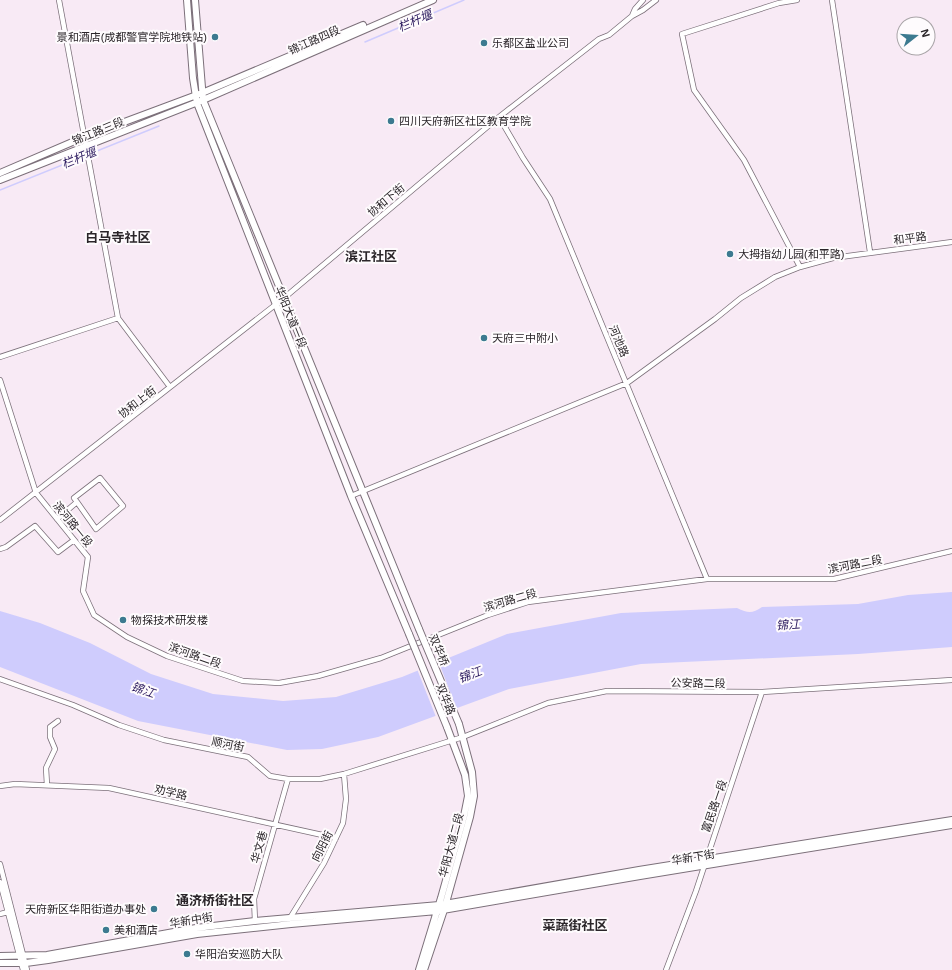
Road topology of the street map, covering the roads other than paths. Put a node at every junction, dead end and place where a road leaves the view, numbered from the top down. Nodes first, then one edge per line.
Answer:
1 (59, 0) edge
2 (187, 0) edge
3 (195, 0) edge
4 (422, 0) edge
5 (433, 0) edge
6 (644, 0) edge
7 (656, 0) edge
8 (797, 0) edge
9 (832, 0) edge
10 (632, 16) junction
11 (203, 97) junction
12 (196, 99) junction
13 (499, 116) junction
14 (84, 138) junction
15 (87, 152) junction
16 (0, 173) edge
17 (0, 180) edge
18 (952, 242) edge
19 (870, 252) junction
20 (800, 267) junction
21 (284, 298) junction
22 (275, 305) junction
23 (118, 318) junction
24 (0, 357) edge
25 (0, 380) edge
26 (627, 383) junction
27 (170, 387) junction
28 (363, 491) junction
29 (36, 493) junction
30 (351, 496) junction
31 (77, 502) junction
32 (56, 519) junction
33 (0, 520) edge
34 (74, 540) junction
35 (0, 549) edge
36 (952, 551) edge
37 (707, 579) junction
38 (94, 615) joint
39 (419, 629) joint
40 (409, 634) joint
41 (0, 679) edge
42 (952, 680) edge
43 (762, 692) junction
44 (58, 721) dead end
45 (459, 724) joint
46 (447, 728) joint
47 (463, 737) junction
48 (452, 741) junction
49 (344, 774) junction
50 (288, 779) junction
51 (47, 785) junction
52 (0, 786) edge
53 (952, 820) edge
54 (275, 824) junction
55 (952, 825) edge
56 (336, 838) junction
57 (705, 862) junction
58 (0, 864) edge
59 (0, 882) edge
60 (441, 907) junction
61 (8, 912) junction
62 (0, 914) edge
63 (290, 918) junction
64 (255, 921) junction
65 (22, 955) junction
66 (0, 956) edge
67 (0, 963) edge
68 (23, 963) junction
69 (23, 970) edge
70 (27, 970) edge
71 (418, 970) edge
72 (424, 970) edge
73 (666, 970) edge

1 - 14 street
2 - 12 main road, 华阳大道一段
3 - 11 main road, 华阳大道一段
4 - 11 main road, 锦江路四段
5 - 11 main road, 锦江路四段
6 - 10 street
7 - 10 street
8 - 20 street
9 - 19 street
10 - 13 street, 协和下街
11 - 12 main road, 锦江路三段
11 - 21 main road, 华阳大道一段
12 - 14 main road, 锦江路三段
12 - 15 main road, 锦江路三段
12 - 22 main road, 华阳大道一段
13 - 21 street, 协和下街
13 - 26 street, 河池路
14 - 15 street
14 - 16 main road, 锦江路三段
15 - 17 main road, 锦江路三段
15 - 23 street
18 - 19 street, 和平路
19 - 20 street, 和平路
20 - 26 street, 和平路
21 - 22 street, 协和上街
21 - 28 main road, 华阳大道一段
22 - 27 street, 协和上街
22 - 30 main road, 华阳大道一段
23 - 24 street
23 - 27 street
25 - 29 street, 滨河路一段
26 - 28 street, 和平路
26 - 37 street, 河池路
27 - 29 street, 协和上街
28 - 30 street, 和平路
28 - 39 main road, 华阳大道一段
29 - 32 street, 滨河路一段
29 - 33 street, 协和上街
30 - 40 main road, 华阳大道一段
31 - 31 street
31 - 32 street
32 - 34 street, 滨河路一段
34 - 35 street
34 - 38 street, 滨河路一段
36 - 37 street, 滨河路二段
37 - 38 street, 滨河路二段
39 - 45 main road, 双华桥, bridge
40 - 46 main road, 双华路, bridge
41 - 50 street, 顺河街
42 - 43 street, 公安路二段
43 - 47 street, 公安路二段
43 - 57 street, 富民路一段
44 - 51 street
45 - 47 main road, 华阳大道二段
46 - 48 main road, 华阳大道二段
47 - 48 street, 公安路二段
47 - 60 main road, 华阳大道二段
48 - 49 street, 顺河街
48 - 60 main road, 华阳大道二段
49 - 50 street, 顺河街
49 - 56 street, 向阳街
50 - 54 street, 华文巷
51 - 52 street, 劝学路
51 - 54 street, 劝学路
53 - 57 main road
54 - 56 street, 劝学路
54 - 64 street, 华文巷
55 - 57 main road, 华新下街
56 - 63 street, 向阳街
57 - 60 main road
57 - 73 street, 富民路一段
58 - 65 street
59 - 61 street
60 - 63 main road, 华新中街
60 - 68 main road, 华新中街
60 - 71 main road, 华阳大道二段
60 - 72 main road, 华阳大道二段
61 - 62 street
61 - 65 street
63 - 64 main road, 华新中街
64 - 65 main road, 华新中街
65 - 66 main road, 华新中街
65 - 68 street
67 - 68 main road, 华新中街
68 - 69 street
68 - 70 street

